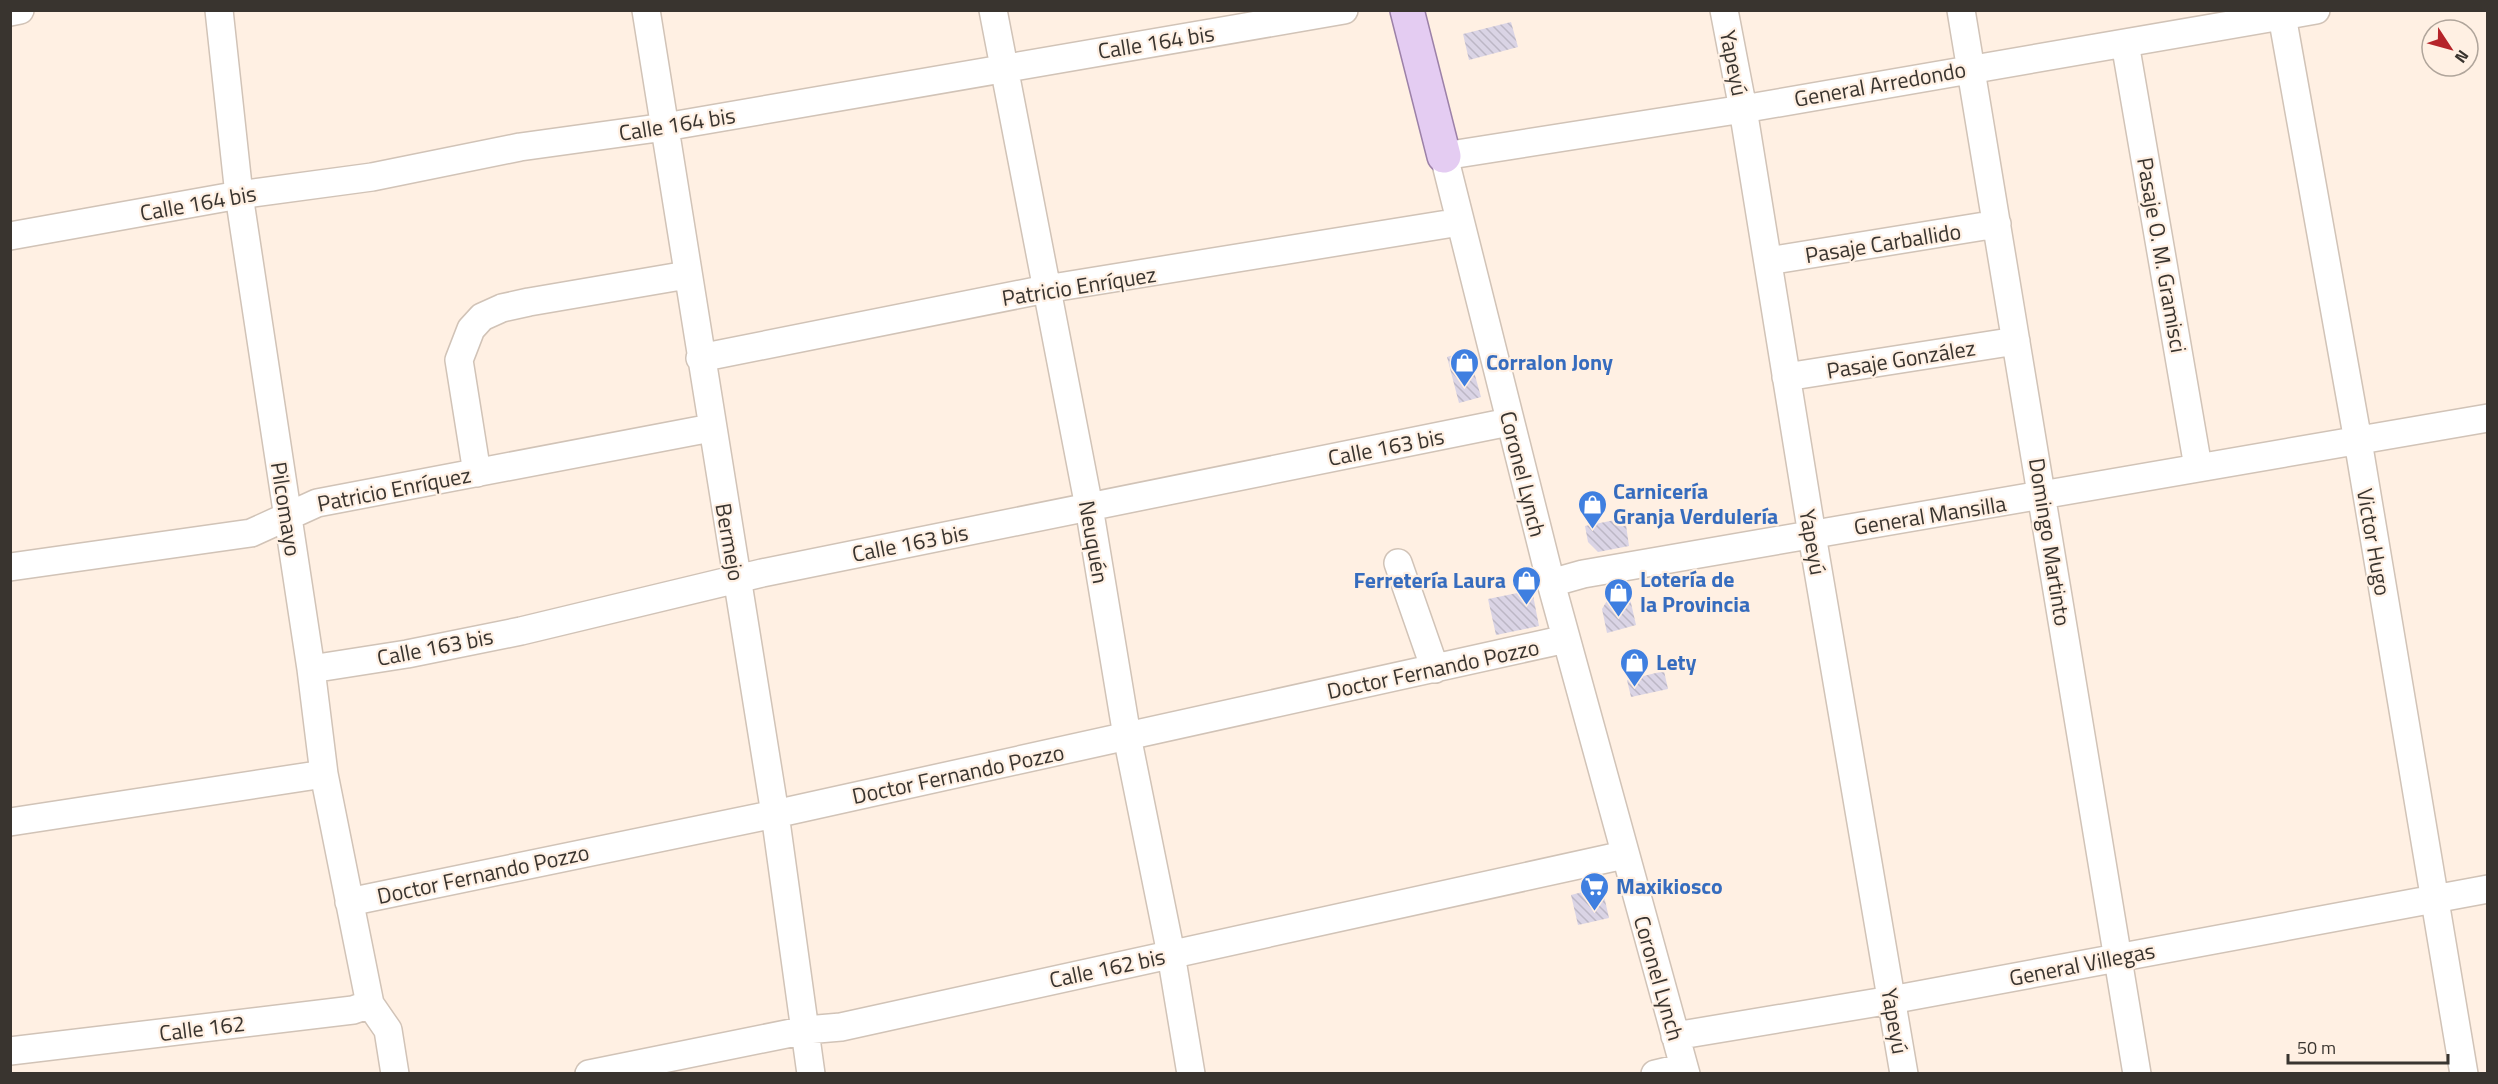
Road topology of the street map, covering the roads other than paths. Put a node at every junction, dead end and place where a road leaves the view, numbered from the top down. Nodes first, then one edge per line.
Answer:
1 (21, 10) edge
2 (219, 10) edge
3 (646, 10) edge
4 (993, 10) edge
5 (1344, 10) edge
6 (1407, 10) edge
7 (1724, 10) edge
8 (1961, 10) edge
9 (2316, 10) edge
10 (10, 12) edge
11 (2281, 13) edge
12 (2125, 43) junction
13 (1003, 67) junction
14 (1972, 68) junction
15 (1743, 109) junction
16 (665, 127) junction
17 (1444, 156) junction
18 (239, 195) junction
19 (1460, 222) junction
20 (1997, 224) junction
21 (10, 236) edge
22 (1768, 261) junction
23 (687, 275) junction
24 (1046, 290) junction
25 (2016, 341) junction
26 (700, 358) junction
27 (1786, 377) junction
28 (2487, 418) edge
29 (1509, 422) junction
30 (711, 428) junction
31 (2358, 441) junction
32 (2198, 467) junction
33 (477, 472) junction
34 (2043, 496) junction
35 (1089, 507) junction
36 (286, 517) junction
37 (1812, 535) junction
38 (1398, 563) dead end
39 (10, 567) edge
40 (737, 581) junction
41 (1551, 583) junction
42 (1566, 639) junction
43 (311, 669) junction
44 (1435, 669) junction
45 (1127, 736) junction
46 (324, 774) junction
47 (775, 814) junction
48 (10, 822) edge
49 (1624, 855) junction
50 (2487, 889) edge
51 (2434, 898) junction
52 (348, 902) junction
53 (1171, 954) junction
54 (2117, 957) junction
55 (1891, 1000) junction
56 (377, 1013) junction
57 (806, 1030) junction
58 (1675, 1036) junction
59 (10, 1051) edge
60 (1685, 1070) edge
61 (395, 1074) edge
62 (589, 1074) edge
63 (811, 1074) edge
64 (1191, 1074) edge
65 (1654, 1074) edge
66 (1904, 1074) edge
67 (2137, 1074) edge
68 (2464, 1074) edge

1 - 10 street
2 - 18 street, Pilcomayo
3 - 16 street, Bermejo
4 - 13 street, Neuquén
5 - 13 street, Calle 164 bis
6 - 17 main road, Coronel Lynch
7 - 15 street, Yapeyú
8 - 14 street, Domingo Martinto
9 - 11 street, General Arredondo
11 - 12 street, General Arredondo
11 - 31 street, Victor Hugo
12 - 14 street, General Arredondo
12 - 32 street, Pasaje O. M. Gramisci
13 - 16 street, Calle 164 bis
13 - 24 street, Neuquén
14 - 15 street, General Arredondo
14 - 20 street, Domingo Martinto
15 - 17 street, General Arredondo
15 - 22 street, Yapeyú
16 - 18 street, Calle 164 bis
16 - 23 street, Bermejo
17 - 19 street, Coronel Lynch
18 - 21 street, Calle 164 bis
18 - 36 street, Pilcomayo
19 - 24 street, Patricio Enríquez
19 - 29 street, Coronel Lynch
20 - 22 street, Pasaje Carballido
20 - 25 street, Domingo Martinto
22 - 27 street, Yapeyú
23 - 26 street, Bermejo
23 - 33 street
24 - 26 street, Patricio Enríquez
24 - 35 street, Neuquén
25 - 27 street, Pasaje González
25 - 34 street, Domingo Martinto
26 - 30 street, Bermejo
27 - 37 street, Yapeyú
28 - 31 street, General Mansilla
29 - 35 street, Calle 163 bis
29 - 41 street, Coronel Lynch
30 - 33 street, Patricio Enríquez
30 - 40 street, Bermejo
31 - 32 street, General Mansilla
31 - 51 street, Victor Hugo
32 - 34 street, General Mansilla
33 - 36 street, Patricio Enríquez
34 - 37 street, General Mansilla
34 - 54 street, Domingo Martinto
35 - 40 street, Calle 163 bis
35 - 45 street, Neuquén
36 - 39 street, Patricio Enríquez
36 - 43 street, Pilcomayo
37 - 41 street, General Mansilla
37 - 55 street, Yapeyú
38 - 44 street
40 - 43 street, Calle 163 bis
40 - 47 street, Bermejo
41 - 42 street, Coronel Lynch
42 - 44 street, Doctor Fernando Pozzo
42 - 49 street, Coronel Lynch
43 - 46 street, Pilcomayo
44 - 45 street, Doctor Fernando Pozzo
45 - 47 street, Doctor Fernando Pozzo
45 - 53 street, Neuquén
46 - 48 street
46 - 52 street, Pilcomayo
47 - 52 street, Doctor Fernando Pozzo
47 - 57 street, Bermejo
49 - 53 street, Calle 162 bis
49 - 58 street, Coronel Lynch
50 - 51 street, General Villegas
51 - 54 street, General Villegas
51 - 68 street, Victor Hugo
52 - 56 street, Pilcomayo
53 - 57 street, Calle 162 bis
53 - 64 street, Neuquén
54 - 55 street, General Villegas
54 - 67 street, Domingo Martinto
55 - 58 street, General Villegas
55 - 66 street, Yapeyú
56 - 59 street, Calle 162
56 - 61 street, Pilcomayo
57 - 62 street, Calle 162 bis
57 - 63 street, Bermejo
58 - 60 street, Coronel Lynch
60 - 65 street

